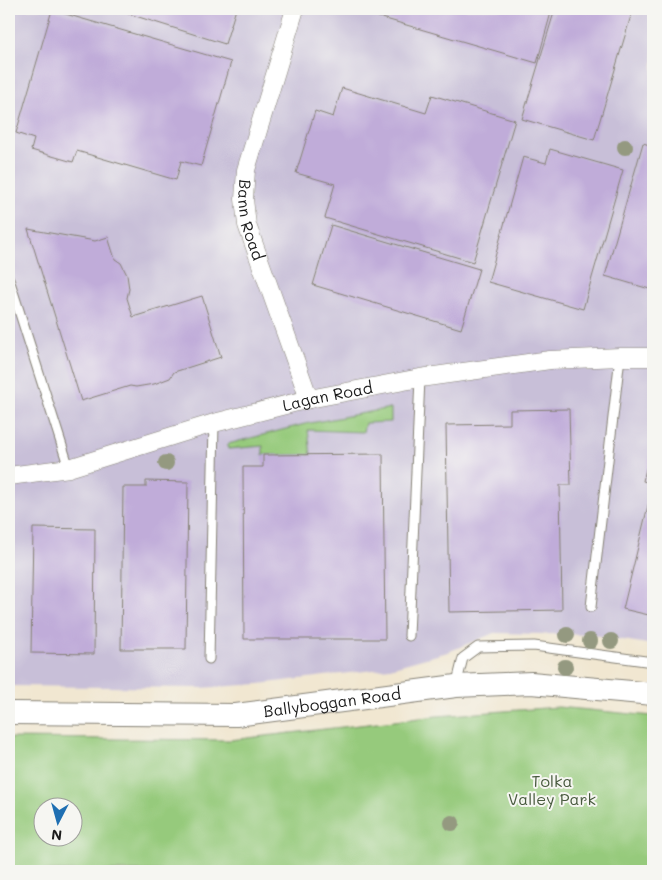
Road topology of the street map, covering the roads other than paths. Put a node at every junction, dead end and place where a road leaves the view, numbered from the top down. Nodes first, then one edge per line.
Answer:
1 (295, 9) edge
2 (9, 279) edge
3 (620, 357) junction
4 (653, 358) edge
5 (420, 378) junction
6 (309, 399) junction
7 (214, 423) junction
8 (69, 468) junction
9 (9, 476) edge
10 (591, 607) dead end
11 (408, 636) dead end
12 (208, 660) dead end
13 (653, 662) edge
14 (456, 686) junction
15 (653, 694) edge
16 (9, 713) edge

1 - 6 street, Bann Road
2 - 8 lane
3 - 4 street, Lagan Road
3 - 5 street, Lagan Road
3 - 10 lane
5 - 6 street, Lagan Road
5 - 11 lane
6 - 7 street, Lagan Road
7 - 8 street, Lagan Road
7 - 12 lane
8 - 9 street, Lagan Road
13 - 14 lane
14 - 15 street, Ballyboggan Road
14 - 16 street, Ballyboggan Road

